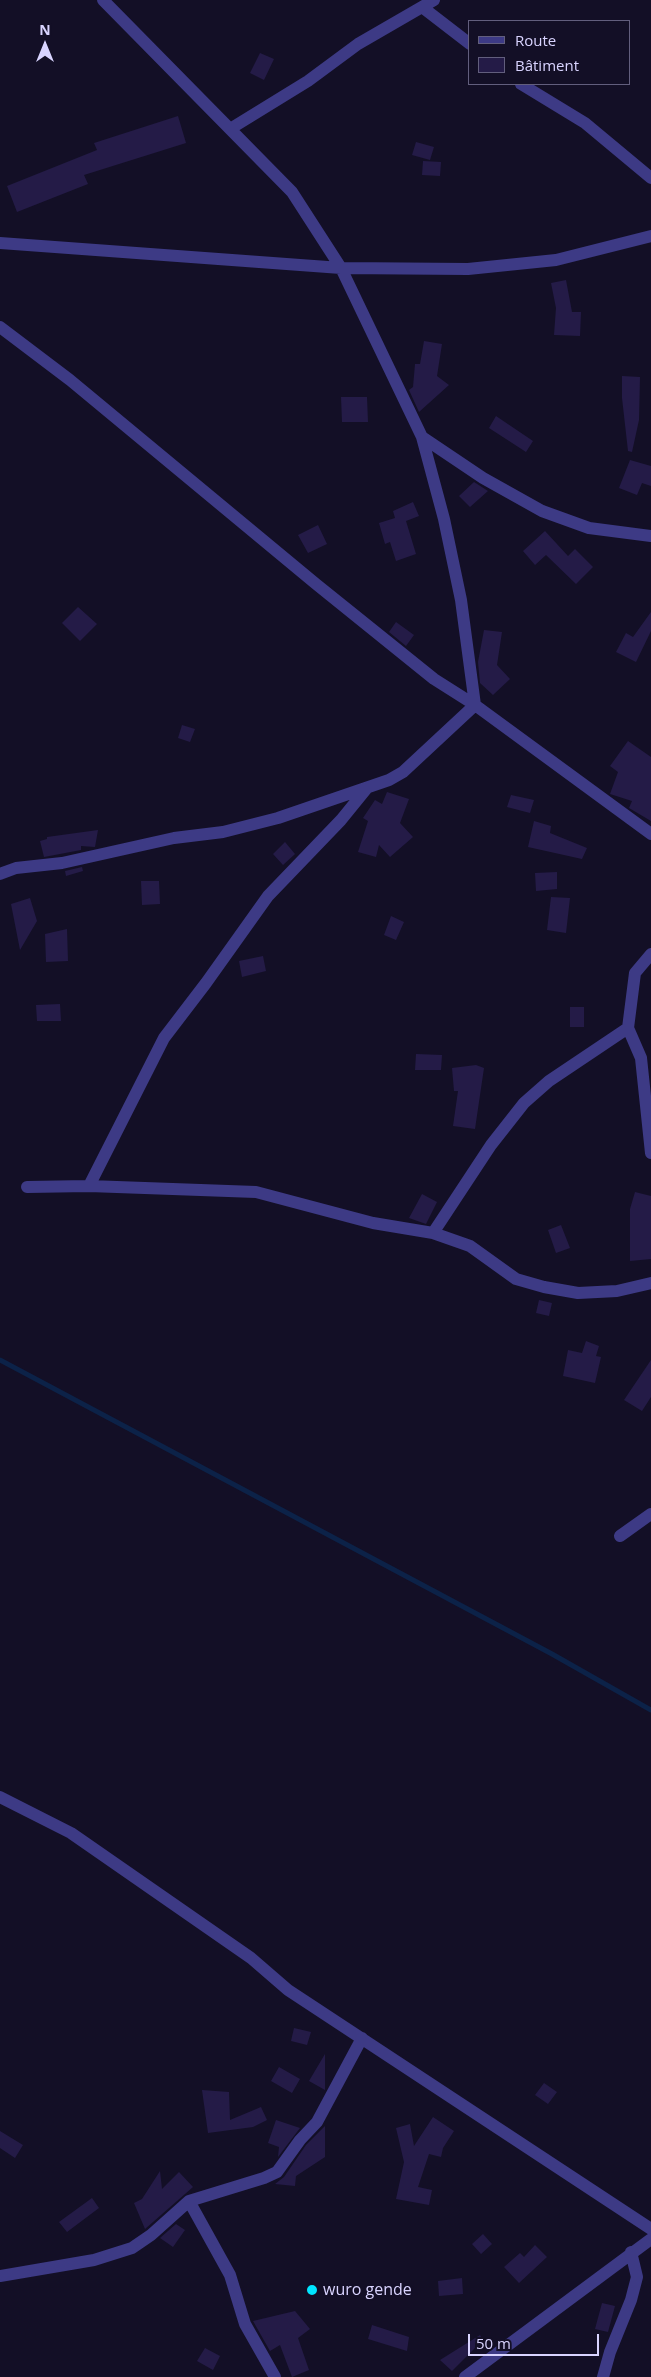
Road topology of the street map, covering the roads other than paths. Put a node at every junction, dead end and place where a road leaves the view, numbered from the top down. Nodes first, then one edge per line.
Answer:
1 (103, 0) edge
2 (434, 0) edge
3 (422, 7) junction
4 (468, 42) edge
5 (523, 85) edge
6 (230, 129) junction
7 (651, 178) edge
8 (651, 236) edge
9 (0, 244) edge
10 (341, 268) junction
11 (0, 326) edge
12 (422, 437) junction
13 (651, 536) edge
14 (475, 705) junction
15 (367, 788) junction
16 (651, 834) edge
17 (0, 874) edge
18 (651, 954) edge
19 (628, 1028) junction
20 (651, 1153) edge
21 (88, 1186) junction
22 (27, 1187) dead end
23 (432, 1233) junction
24 (651, 1283) edge
25 (651, 1514) edge
26 (620, 1536) dead end
27 (0, 1797) edge
28 (362, 2038) junction
29 (189, 2201) junction
30 (651, 2229) edge
31 (651, 2239) edge
32 (630, 2252) junction
33 (0, 2276) edge
34 (275, 2377) edge
35 (465, 2377) edge
36 (603, 2377) edge

1 - 6 street
2 - 3 street
3 - 4 street
3 - 6 street
5 - 7 street
6 - 10 street
8 - 10 street
9 - 10 street
10 - 12 street
11 - 14 street
12 - 13 street
12 - 14 street
14 - 15 street
14 - 16 street
15 - 17 street
15 - 21 street
18 - 19 street
19 - 20 street
19 - 23 street
21 - 22 street
21 - 23 street
23 - 24 street
25 - 26 street
27 - 28 street
28 - 29 street
28 - 30 street
29 - 33 street
29 - 34 street
31 - 32 street
32 - 35 street
32 - 36 street

